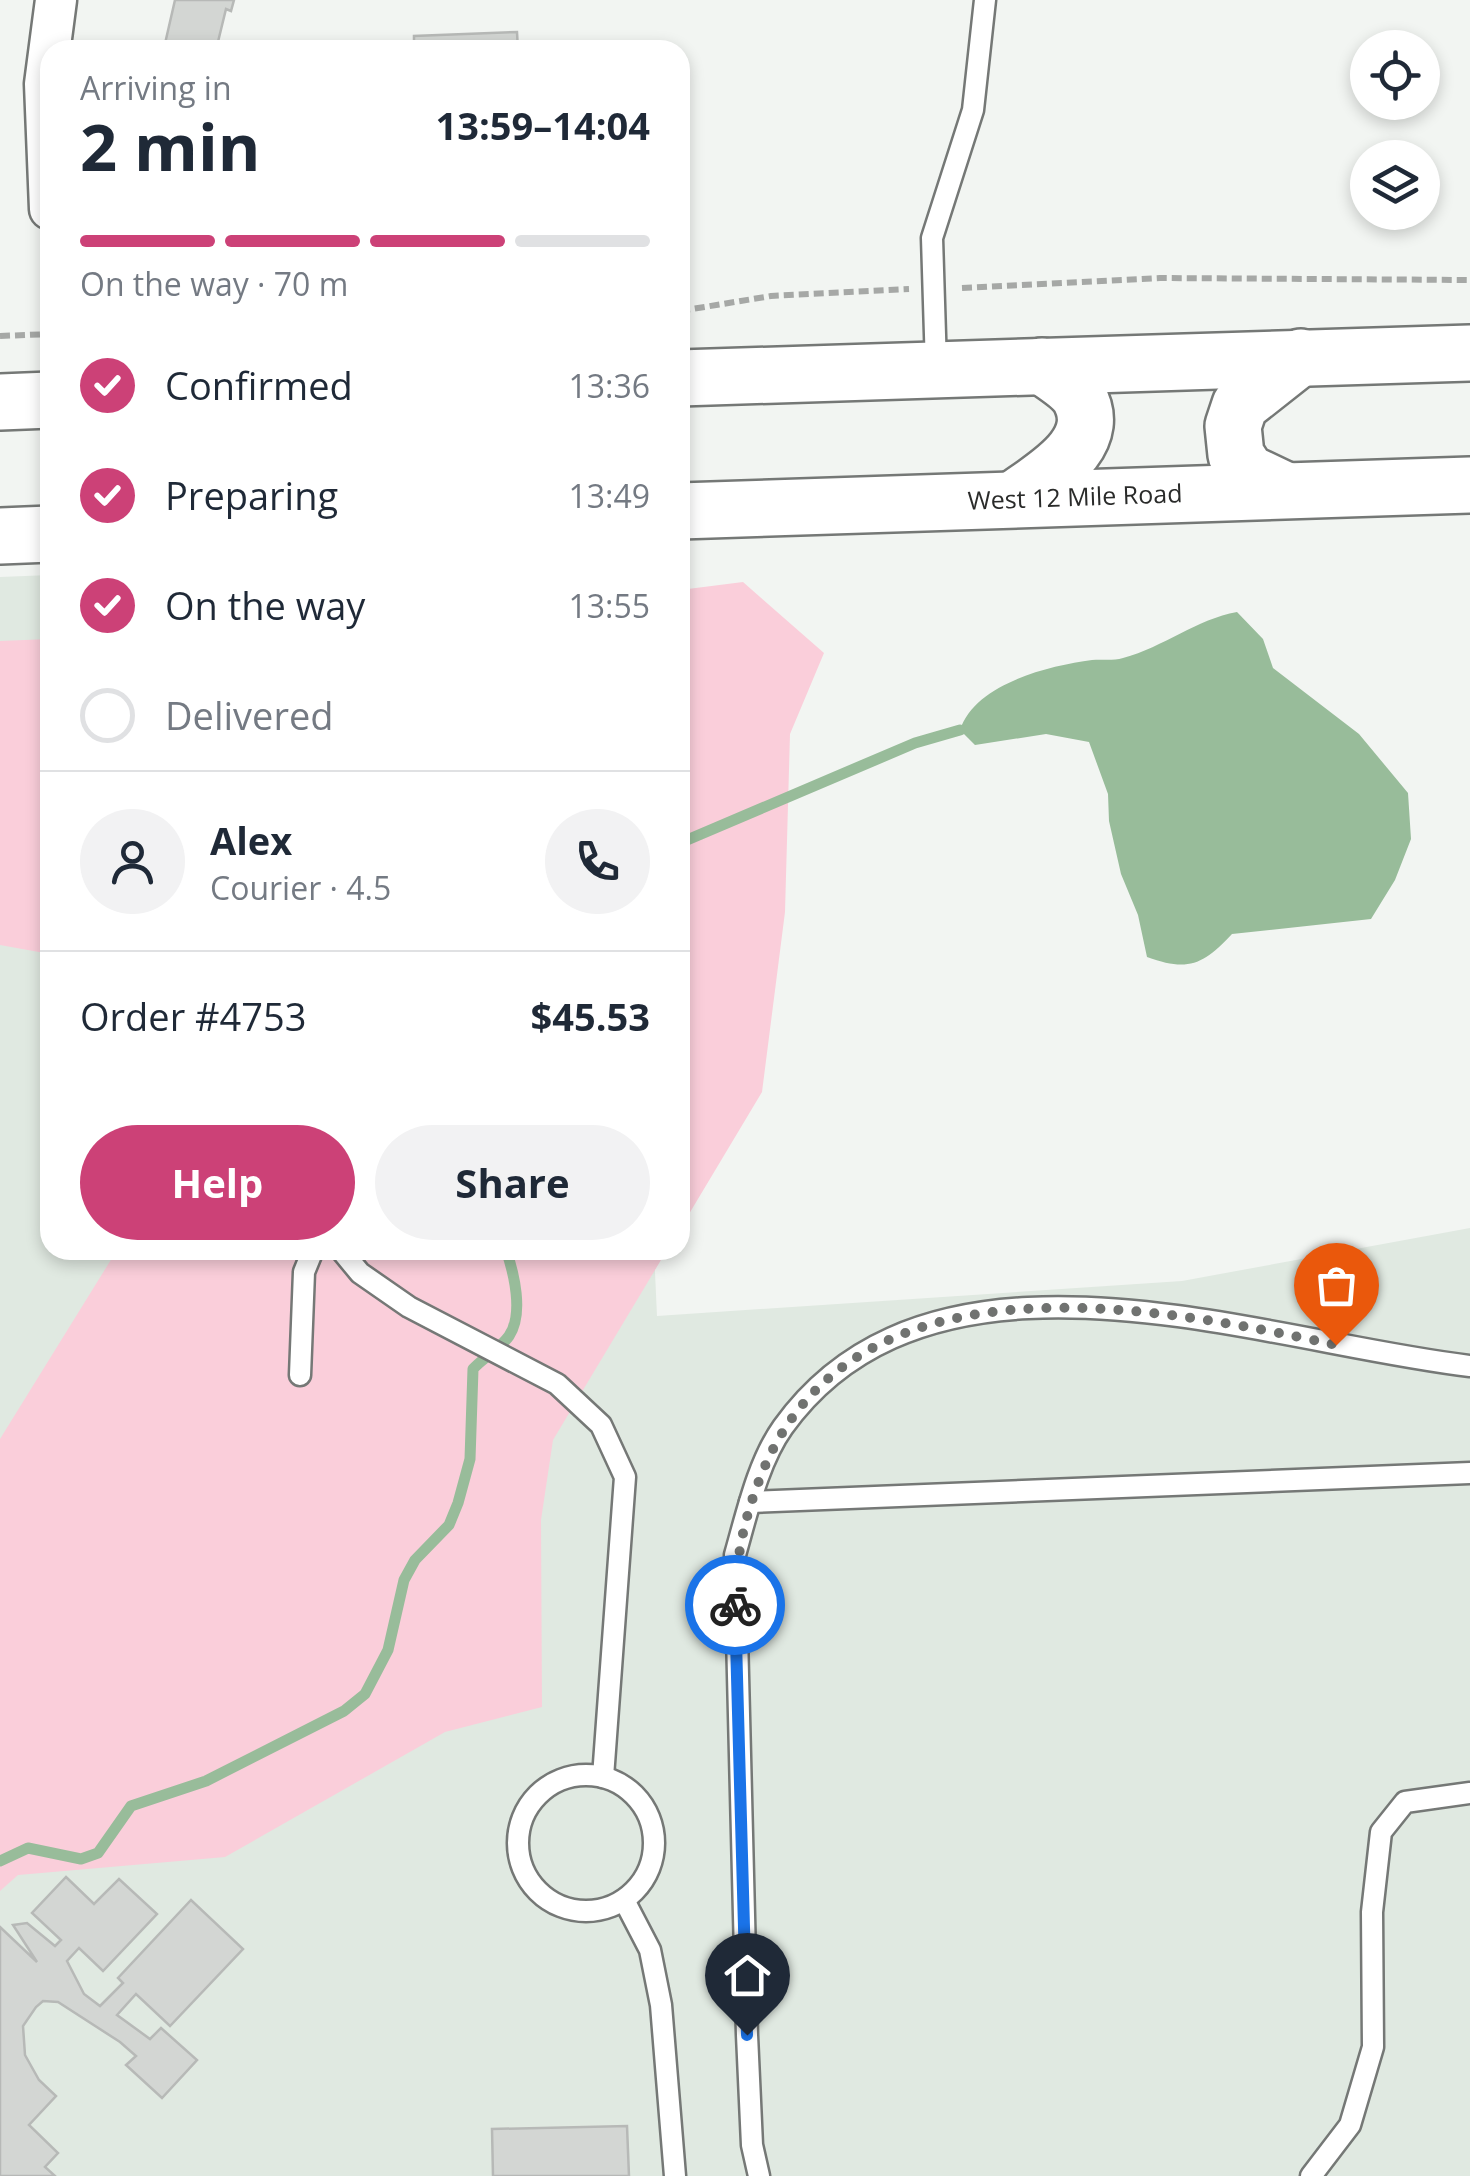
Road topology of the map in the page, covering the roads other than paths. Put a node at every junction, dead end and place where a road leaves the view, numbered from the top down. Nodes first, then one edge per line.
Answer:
1 (56, 0) edge
2 (985, 0) edge
3 (51, 40) edge
4 (1470, 353) edge
5 (1301, 356) junction
6 (1042, 366) junction
7 (936, 369) junction
8 (690, 378) edge
9 (40, 400) edge
10 (0, 402) edge
11 (1470, 484) edge
12 (1285, 490) junction
13 (1017, 497) junction
14 (690, 511) edge
15 (40, 534) edge
16 (0, 536) edge
17 (309, 1260) edge
18 (349, 1260) edge
19 (1470, 1366) edge
20 (300, 1375) dead end
21 (1470, 1472) edge
22 (750, 1502) junction
23 (602, 1777) junction
24 (1470, 1793) edge
25 (624, 1900) junction
26 (676, 2176) edge
27 (758, 2176) edge
28 (1311, 2176) edge

1 - 3 street
2 - 7 lane
4 - 5 main road
5 - 6 main road
5 - 12 main road
6 - 7 main road
6 - 13 main road
7 - 8 main road
9 - 10 main road
11 - 12 main road, West 12 Mile Road
12 - 13 main road, West 12 Mile Road
13 - 14 main road, West 12 Mile Road
15 - 16 main road
17 - 20 lane
18 - 23 lane
19 - 22 lane
21 - 22 lane
22 - 27 lane
23 - 25 lane
23 - 25 lane
24 - 28 lane
25 - 26 lane

